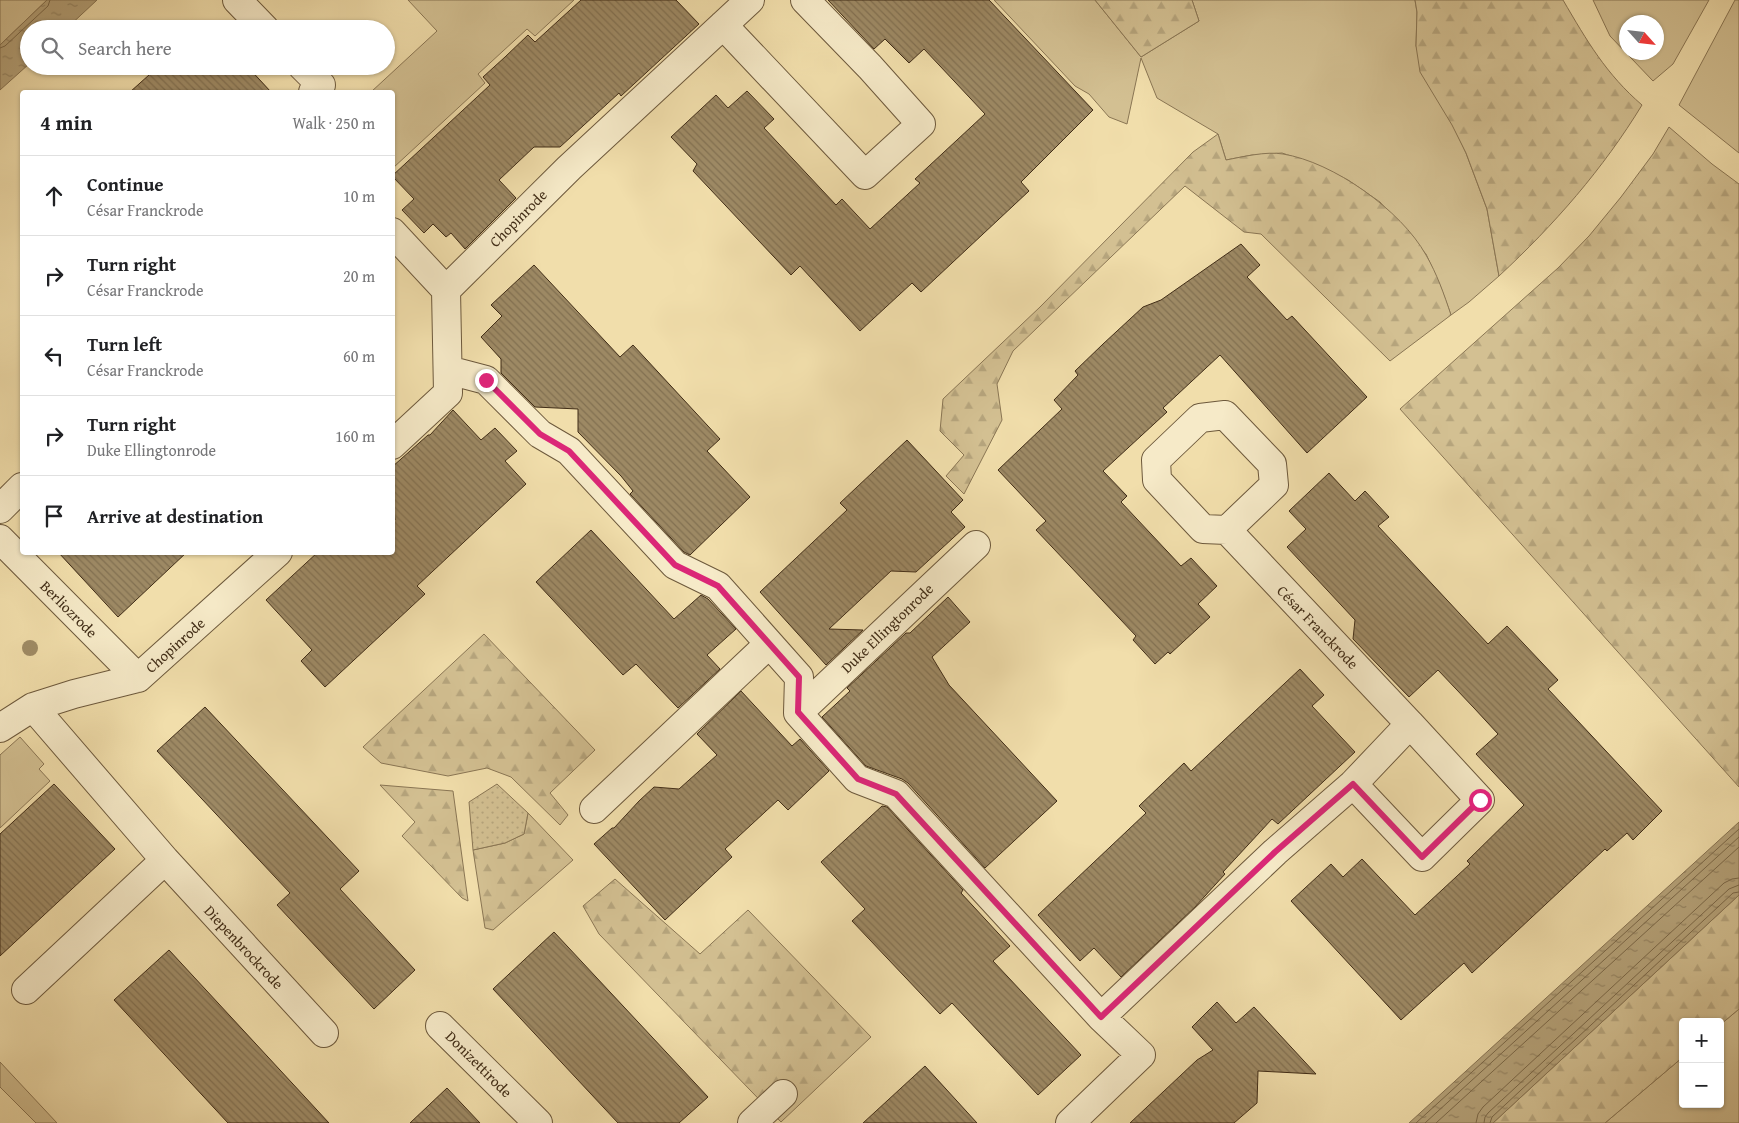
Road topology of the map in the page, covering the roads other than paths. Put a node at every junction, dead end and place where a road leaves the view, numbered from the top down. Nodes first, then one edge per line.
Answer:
1 (237, 0) edge
2 (750, 0) edge
3 (805, 0) edge
4 (256, 20) edge
5 (723, 25) junction
6 (311, 75) edge
7 (316, 90) edge
8 (395, 235) edge
9 (446, 290) junction
10 (448, 370) junction
11 (395, 442) edge
12 (20, 489) edge
13 (0, 509) edge
14 (1227, 530) junction
15 (0, 539) edge
16 (976, 544) dead end
17 (275, 555) edge
18 (769, 644) junction
19 (138, 678) junction
20 (33, 707) junction
21 (798, 712) junction
22 (1410, 724) junction
23 (0, 728) edge
24 (1353, 784) junction
25 (594, 809) dead end
26 (165, 860) junction
27 (26, 990) dead end
28 (1101, 1017) junction
29 (440, 1026) dead end
30 (324, 1033) dead end
31 (783, 1094) dead end
32 (538, 1123) edge
33 (752, 1123) edge
34 (1070, 1123) edge

1 - 4 street
2 - 5 street, Chopinrode
3 - 5 street
5 - 9 street, Chopinrode
6 - 7 street
8 - 9 street
9 - 10 street
10 - 11 street
10 - 18 street
12 - 13 street
14 - 14 street
14 - 22 street, César Franckrode
15 - 19 street, Berliozrode
16 - 21 street, Duke Ellingtonrode
17 - 19 street, Chopinrode
18 - 21 street
18 - 25 street
19 - 20 street, Chopinrode
20 - 23 street, Chopinrode
20 - 26 street, Diepenbrockrode
21 - 28 street
22 - 24 street
22 - 24 street, César Franckrode
24 - 28 street
26 - 27 street
26 - 30 street, Diepenbrockrode
28 - 34 street
29 - 32 street, Donizettirode
31 - 33 street

